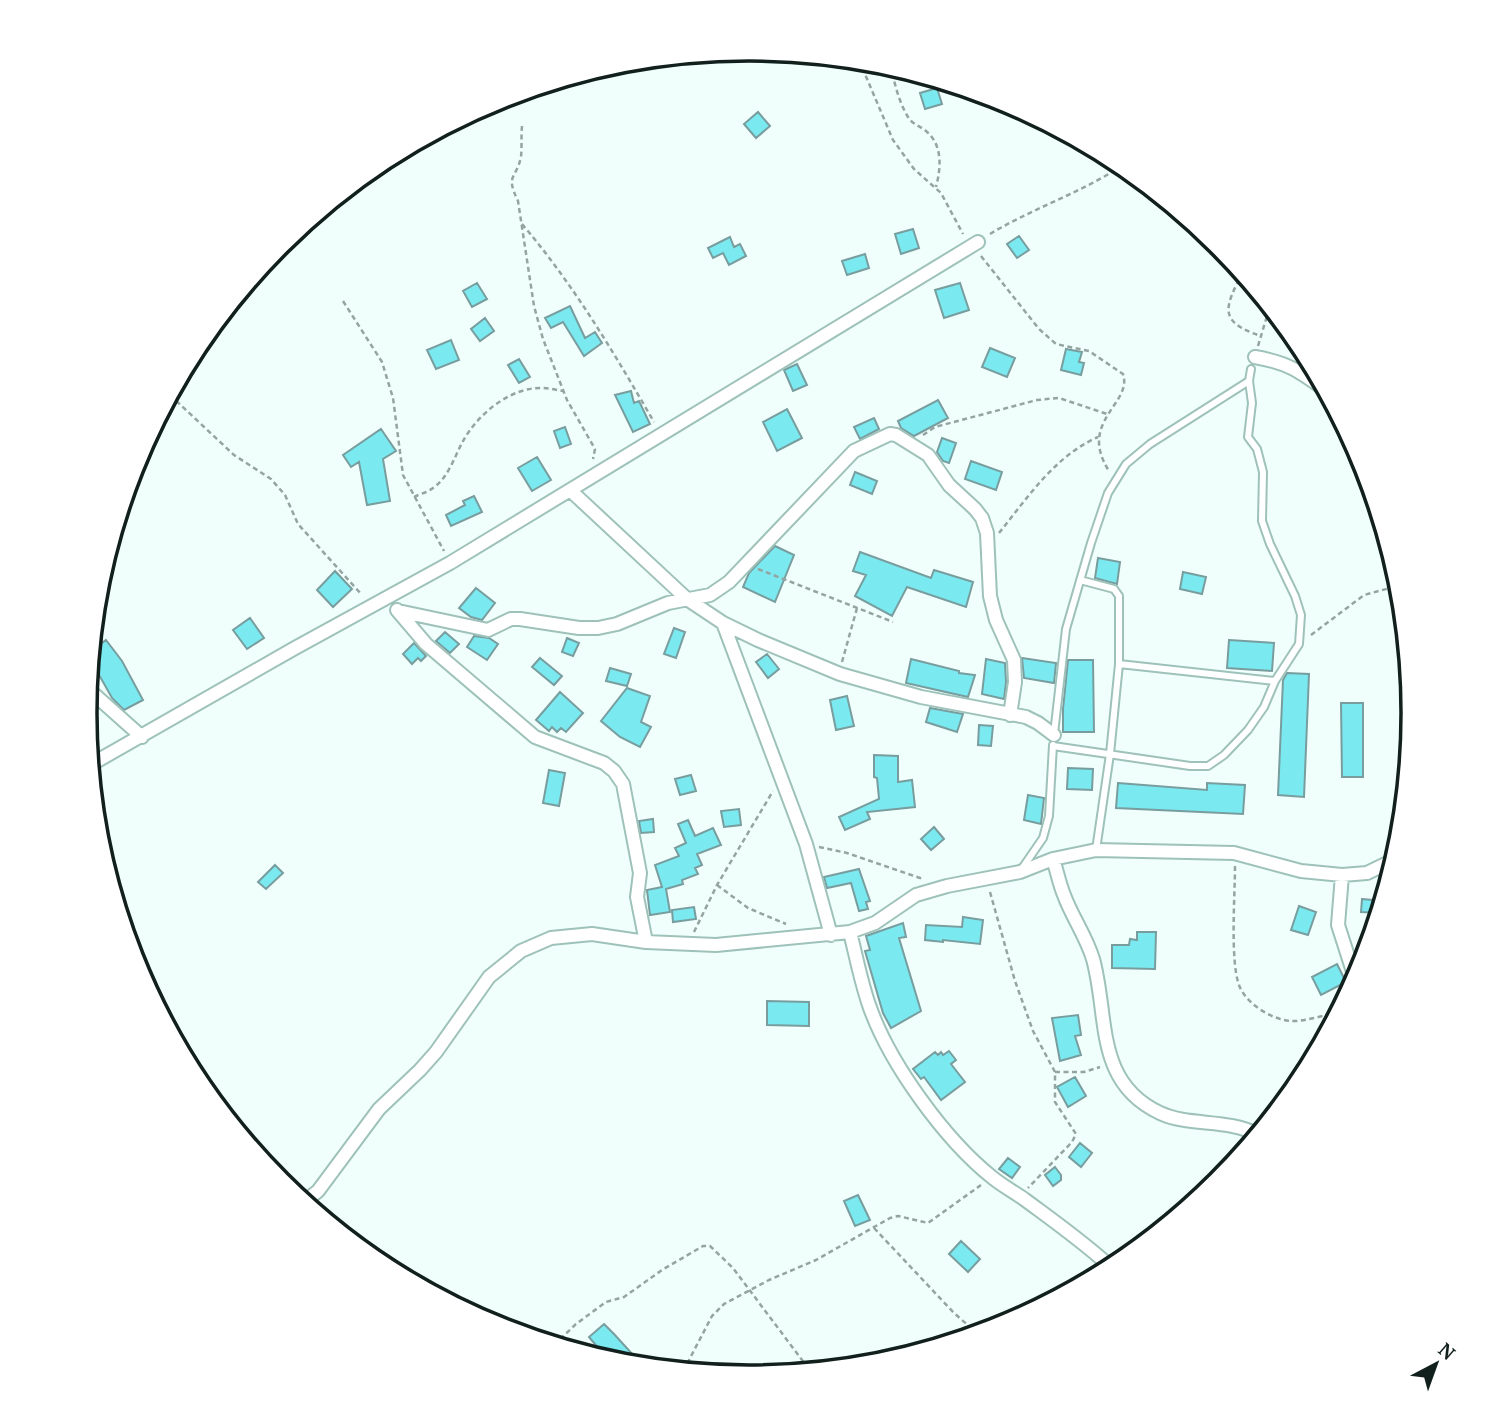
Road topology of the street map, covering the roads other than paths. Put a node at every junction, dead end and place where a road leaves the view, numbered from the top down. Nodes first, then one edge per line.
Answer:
1 (973, 245) road end
2 (1253, 363) joint
3 (1308, 377) edge
4 (1250, 381) junction
5 (571, 491) junction
6 (1080, 580) junction
7 (388, 599) junction
8 (687, 599) junction
9 (398, 611) junction
10 (723, 623) junction
11 (1119, 664) junction
12 (1275, 681) junction
13 (98, 697) edge
14 (1010, 715) junction
15 (142, 737) junction
16 (1054, 741) junction
17 (1110, 754) junction
18 (99, 760) edge
19 (1096, 850) junction
20 (1053, 859) junction
21 (1384, 865) edge
22 (1020, 872) junction
23 (1342, 875) junction
24 (850, 932) junction
25 (831, 935) junction
26 (646, 942) junction
27 (1351, 965) edge
28 (1250, 1131) edge
29 (311, 1197) edge
30 (1104, 1261) edge

1 - 5 street
2 - 3 street
2 - 4 lane
4 - 6 lane
4 - 12 lane
5 - 7 street
5 - 8 street
6 - 11 lane
6 - 16 lane
7 - 9 street
7 - 15 street
8 - 9 street
8 - 10 street
8 - 14 street
9 - 26 street
10 - 14 street
10 - 25 street
11 - 12 lane
11 - 17 lane
12 - 17 lane
13 - 15 street
14 - 16 street
15 - 18 street
16 - 17 lane
16 - 22 lane
17 - 19 lane
19 - 20 street
19 - 23 street
20 - 22 street
20 - 28 street
21 - 23 street
22 - 24 street
23 - 27 street
24 - 25 street
24 - 30 street
25 - 26 street
26 - 29 street

